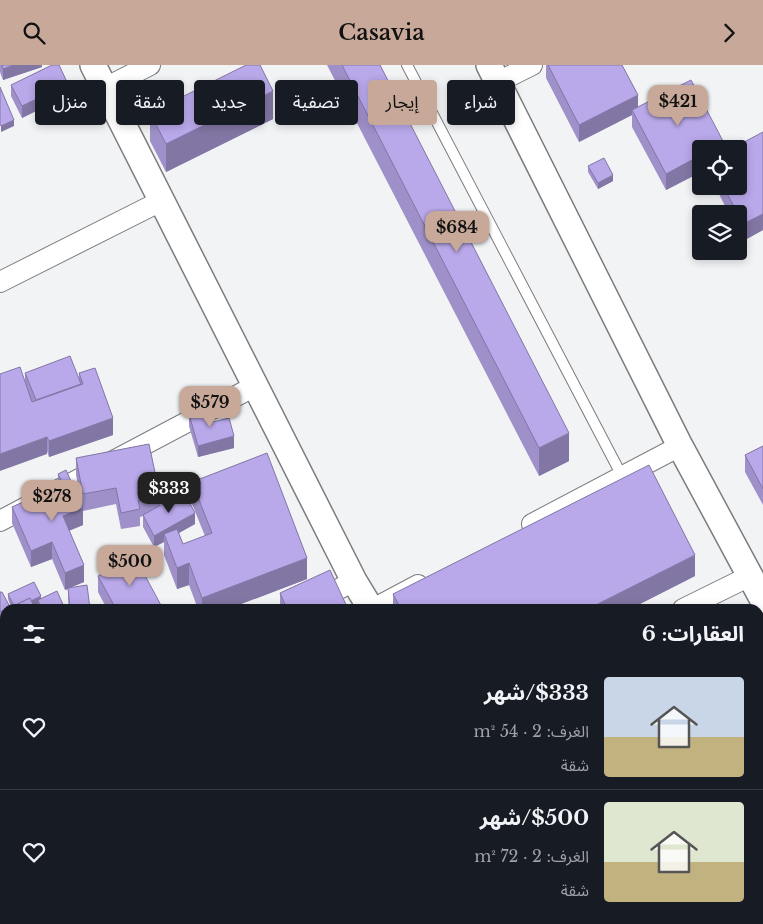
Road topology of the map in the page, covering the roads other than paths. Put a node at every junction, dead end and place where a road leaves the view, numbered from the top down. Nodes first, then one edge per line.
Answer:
1 (93, 65) edge
2 (150, 65) edge
3 (407, 65) edge
4 (532, 65) edge
5 (494, 73) edge
6 (101, 80) edge
7 (106, 87) edge
8 (106, 90) edge
9 (161, 201) junction
10 (0, 282) edge
11 (255, 386) junction
12 (680, 446) junction
13 (622, 476) junction
14 (0, 521) edge
15 (519, 531) edge
16 (750, 576) junction
17 (433, 577) edge
18 (354, 581) junction
19 (763, 600) edge
20 (310, 604) edge
21 (369, 604) edge
22 (382, 604) edge
23 (694, 604) edge

1 - 6 street
2 - 7 street
3 - 13 lane
4 - 5 street
5 - 12 street
8 - 9 street
9 - 10 street
9 - 11 street
11 - 14 street
11 - 18 street
12 - 13 street
12 - 16 street
13 - 15 street
16 - 19 street
16 - 23 street
17 - 22 street
18 - 20 street
18 - 21 street

